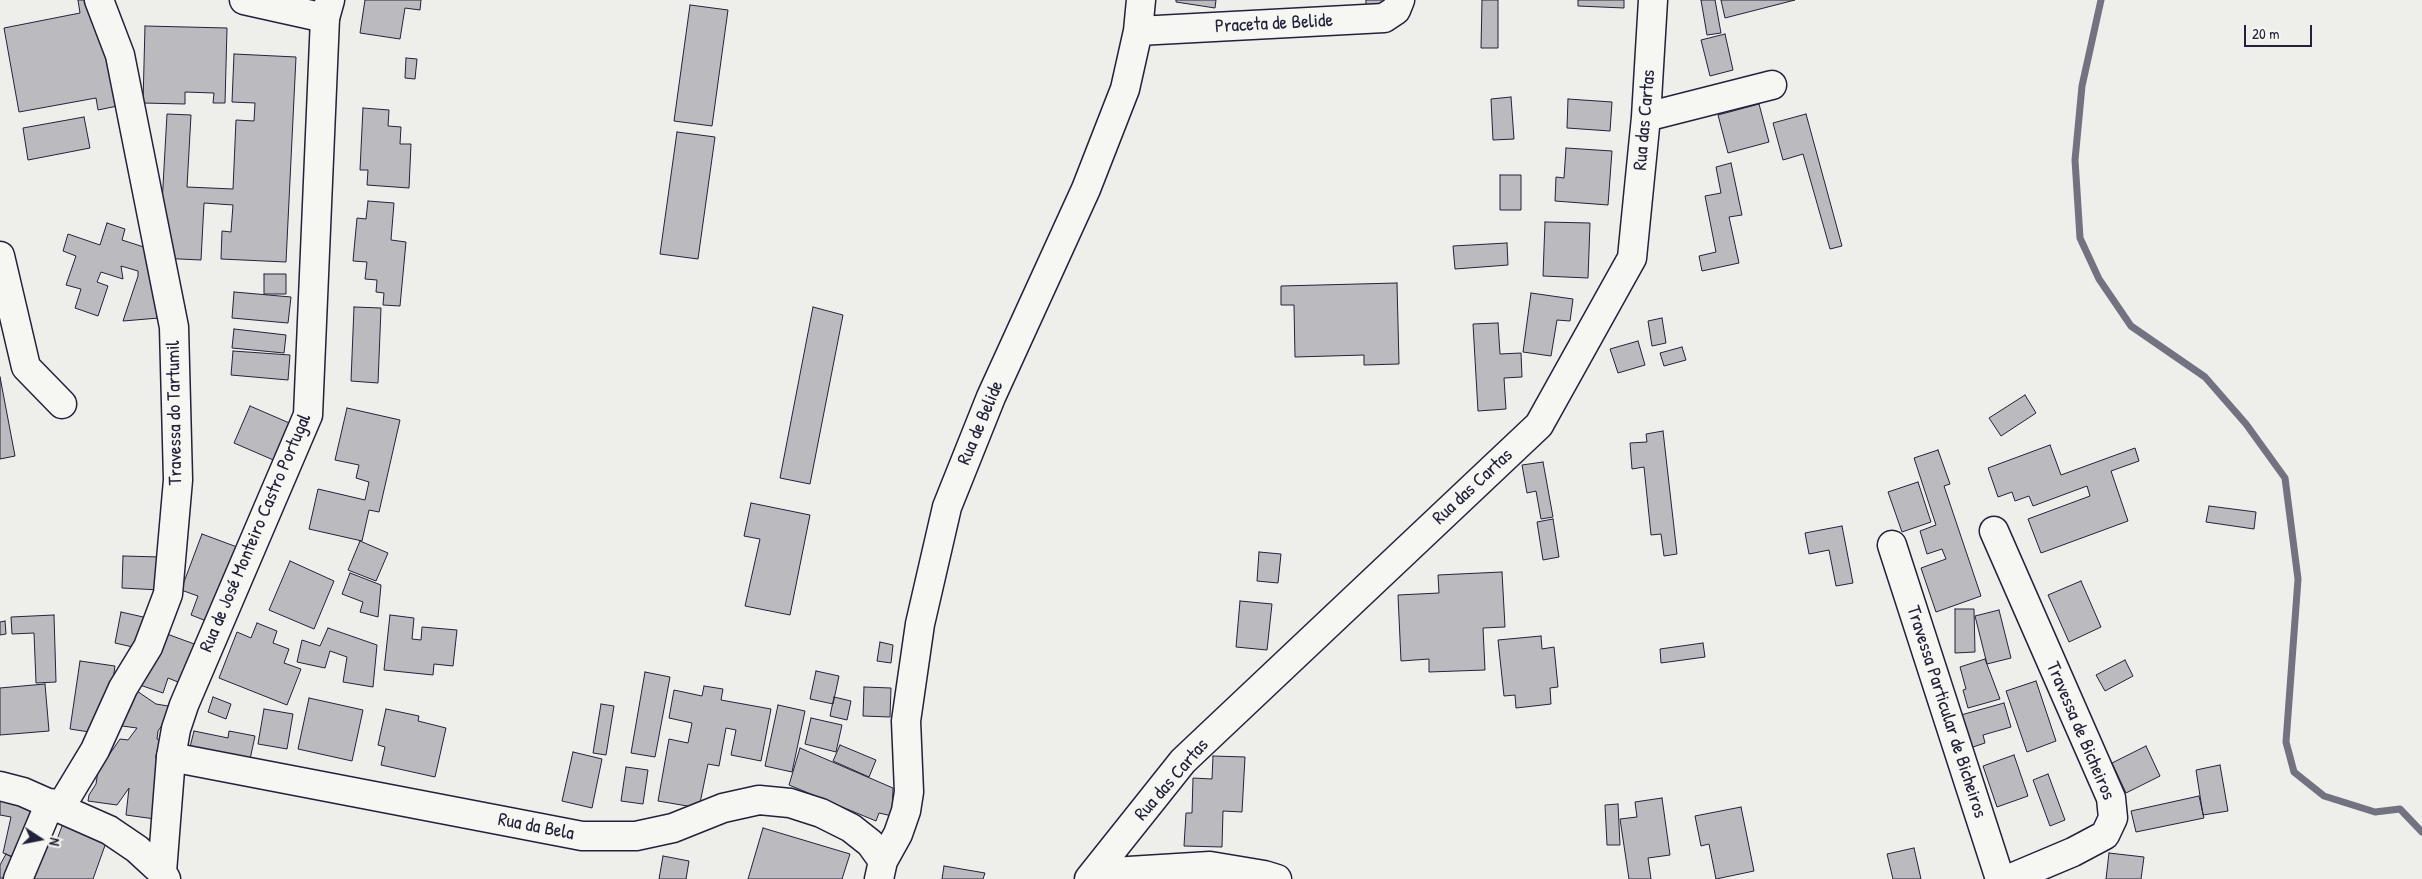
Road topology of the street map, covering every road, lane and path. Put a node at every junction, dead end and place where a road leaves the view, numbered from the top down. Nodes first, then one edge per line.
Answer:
1 (99, 0) edge
2 (244, 0) edge
3 (1141, 0) edge
4 (1400, 0) edge
5 (1653, 0) edge
6 (328, 9) edge
7 (1138, 31) junction
8 (1772, 85) dead end
9 (1646, 117) junction
10 (0, 256) edge
11 (62, 404) dead end
12 (1994, 532) dead end
13 (1892, 545) dead end
14 (171, 757) junction
15 (0, 786) edge
16 (55, 806) junction
17 (881, 870) edge
18 (164, 875) edge
19 (1092, 876) edge
20 (18, 879) edge
21 (1276, 879) edge
22 (2000, 879) edge
23 (2009, 879) edge

1 - 16 street, Travessa do Tartumil
2 - 6 street
3 - 7 street, Rua de Belide
4 - 7 street, Praceta de Belide
5 - 9 street, Rua das Cartas
6 - 14 street, Rua de José Monteiro Castro Portugal
7 - 17 street, Rua de Belide
8 - 9 street
9 - 19 street, Rua das Cartas
10 - 11 street
12 - 23 street, Travessa de Bicheiros
13 - 22 street, Travessa Particular de Bicheiros
14 - 17 street, Rua da Bela
14 - 18 street, Rua de José Monteiro Castro Portugal
15 - 16 street
16 - 18 street
16 - 20 street, Travessa do Tartumil
19 - 21 street

